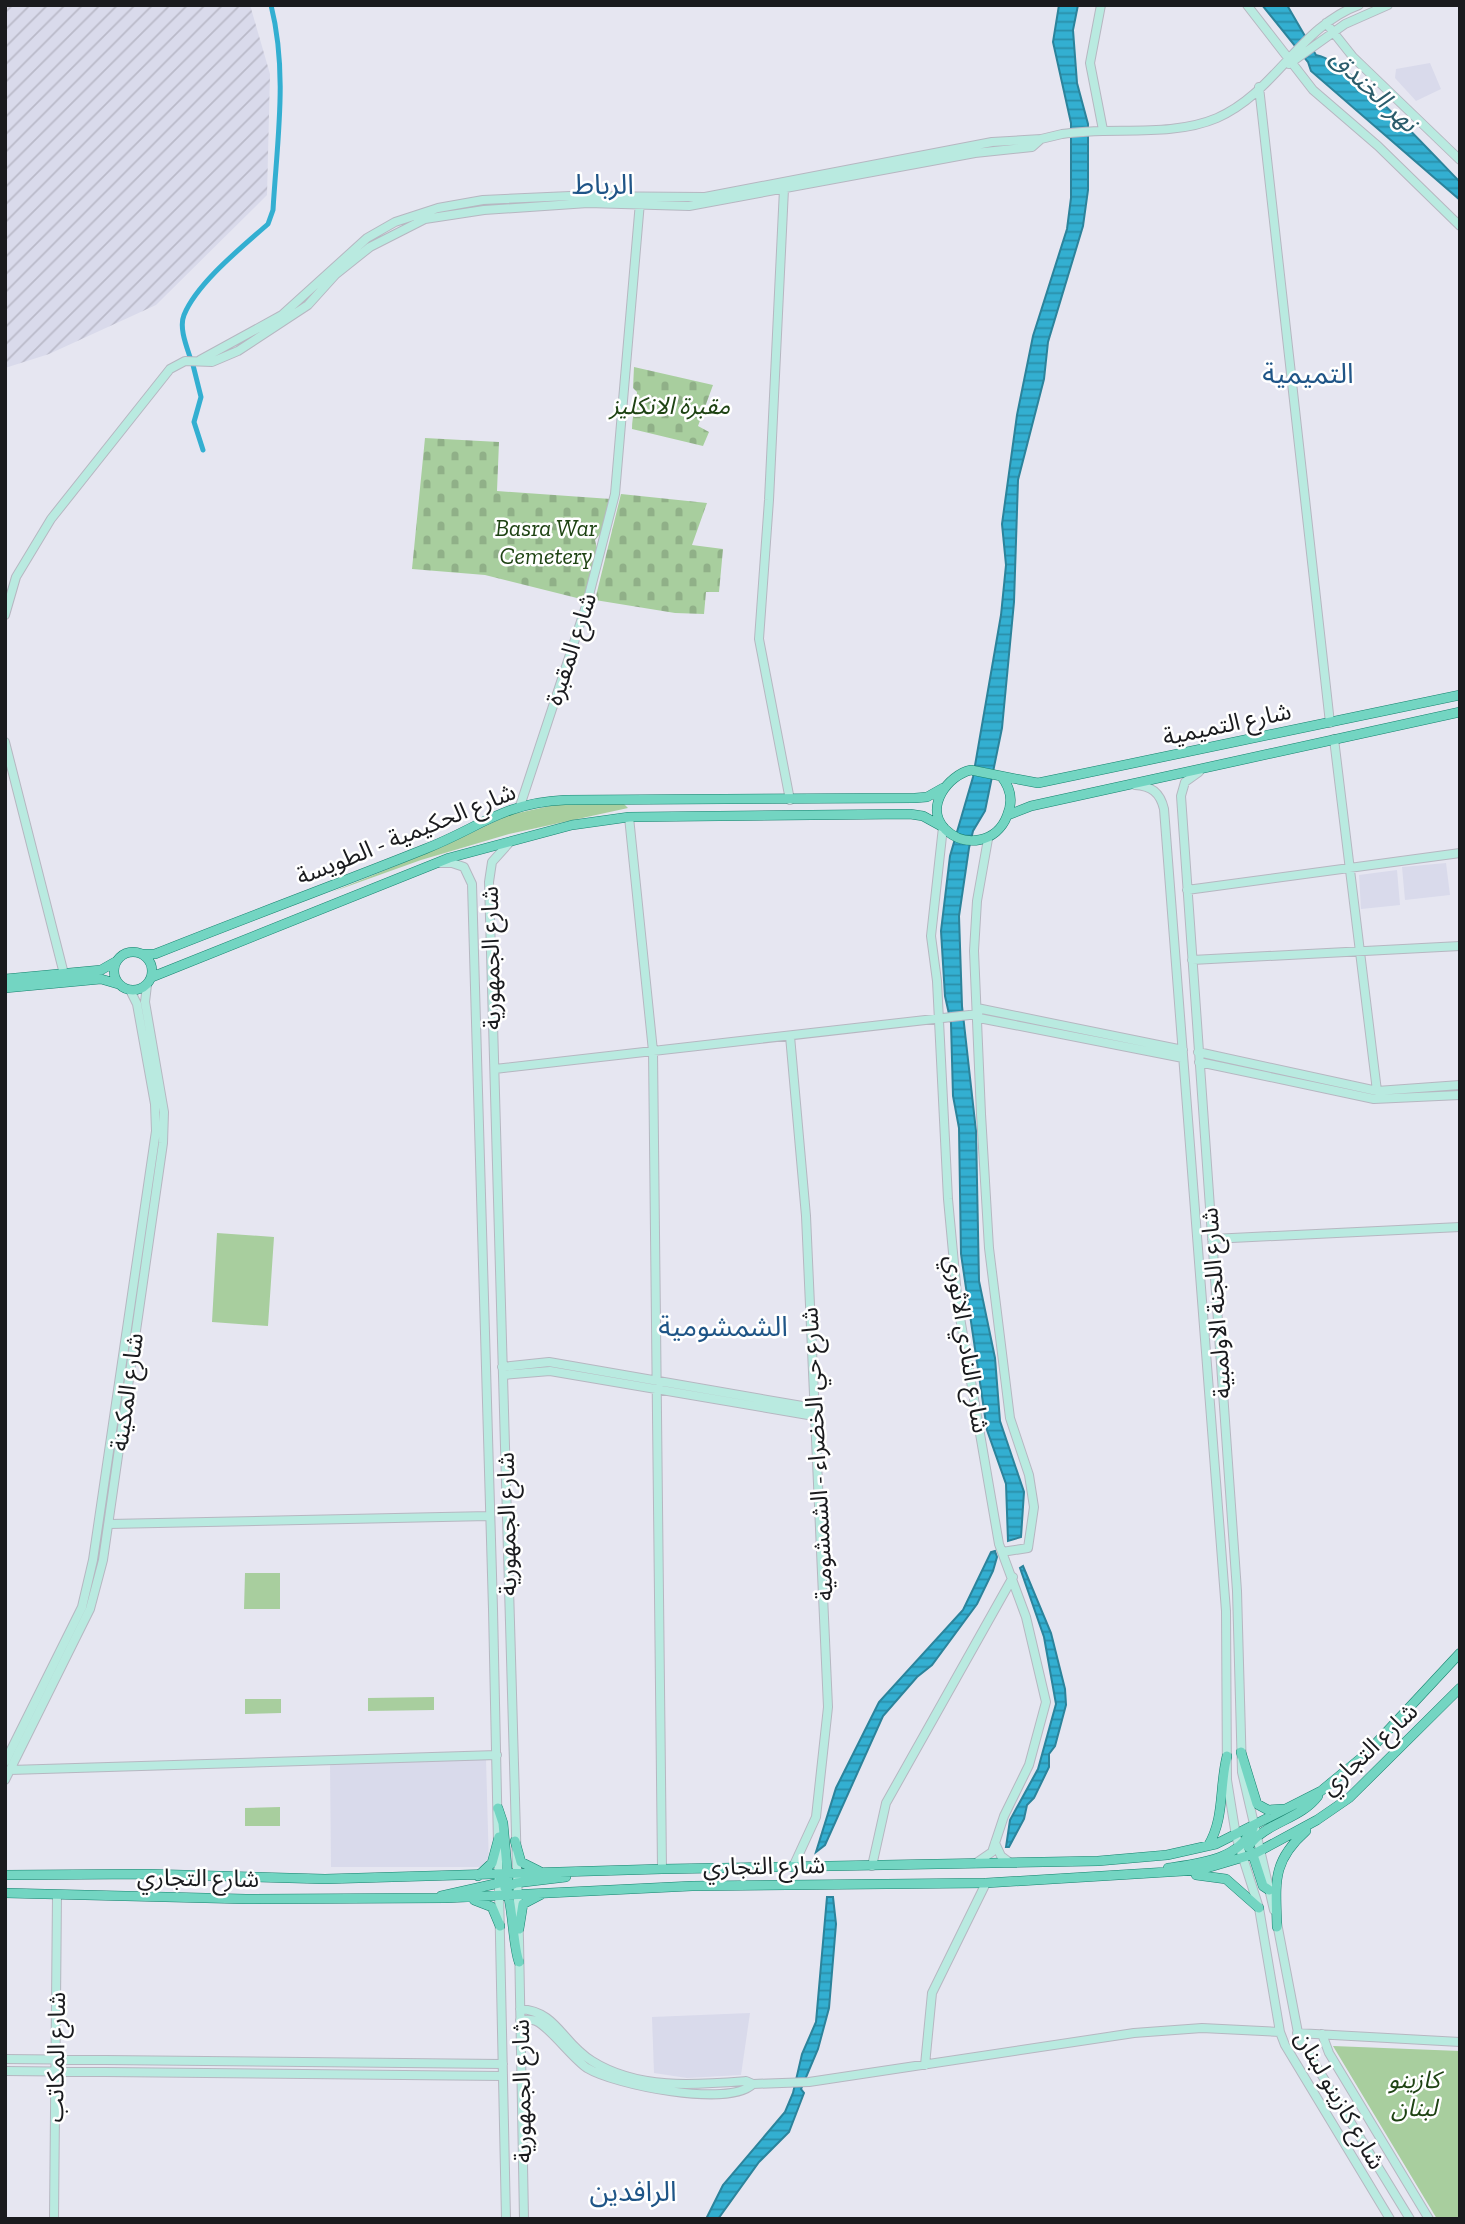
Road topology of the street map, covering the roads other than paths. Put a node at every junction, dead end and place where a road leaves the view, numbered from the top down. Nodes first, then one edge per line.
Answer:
1 (1101, 5) edge
2 (1247, 5) edge
3 (1359, 5) edge
4 (1388, 5) edge
5 (1326, 23) junction
6 (1334, 32) junction
7 (1291, 59) junction
8 (1259, 86) junction
9 (1101, 130) junction
10 (1460, 160) edge
11 (854, 172) junction
12 (784, 189) junction
13 (640, 201) junction
14 (1460, 226) edge
15 (5, 615) edge
16 (1460, 695) edge
17 (1460, 712) edge
18 (1330, 723) junction
19 (1334, 739) junction
20 (5, 742) edge
21 (1209, 768) junction
22 (997, 774) junction
23 (1135, 785) junction
24 (943, 788) junction
25 (790, 800) junction
26 (696, 801) junction
27 (679, 802) junction
28 (520, 806) junction
29 (1181, 806) junction
30 (1164, 809) junction
31 (1008, 815) junction
32 (696, 816) junction
33 (629, 817) junction
34 (680, 817) junction
35 (943, 827) junction
36 (514, 840) junction
37 (983, 840) junction
38 (1460, 853) edge
39 (434, 864) junction
40 (1350, 868) junction
41 (488, 882) junction
42 (472, 884) junction
43 (1187, 890) junction
44 (290, 903) junction
45 (295, 918) junction
46 (1460, 946) edge
47 (1360, 951) junction
48 (143, 954) junction
49 (1192, 960) junction
50 (116, 961) junction
51 (64, 974) junction
52 (5, 979) edge
53 (149, 981) junction
54 (119, 984) junction
55 (5, 988) edge
56 (130, 990) junction
57 (976, 1014) junction
58 (938, 1018) junction
59 (790, 1036) junction
60 (653, 1051) junction
61 (1199, 1052) junction
62 (1183, 1054) junction
63 (1199, 1062) junction
64 (495, 1069) junction
65 (1460, 1086) edge
66 (1377, 1091) junction
67 (1357, 1092) junction
68 (1460, 1095) edge
69 (1208, 1190) junction
70 (1194, 1191) junction
71 (1209, 1208) junction
72 (1195, 1209) junction
73 (1460, 1227) edge
74 (1212, 1239) junction
75 (137, 1290) junction
76 (503, 1371) junction
77 (657, 1384) junction
78 (814, 1412) junction
79 (489, 1516) junction
80 (109, 1524) junction
81 (1002, 1552) junction
82 (1013, 1577) junction
83 (1460, 1653) edge
84 (1460, 1688) edge
85 (511, 1730) junction
86 (496, 1731) junction
87 (1241, 1752) junction
88 (497, 1755) junction
89 (1227, 1756) junction
90 (5, 1762) edge
91 (10, 1770) junction
92 (5, 1780) edge
93 (1321, 1791) junction
94 (498, 1808) junction
95 (1288, 1809) junction
96 (1317, 1820) junction
97 (1253, 1828) junction
98 (1236, 1836) junction
99 (499, 1837) junction
100 (1256, 1838) junction
101 (515, 1841) junction
102 (995, 1843) junction
103 (1208, 1846) junction
104 (1250, 1849) junction
105 (1244, 1859) junction
106 (1009, 1862) junction
107 (975, 1863) junction
108 (872, 1866) junction
109 (793, 1867) junction
110 (662, 1869) junction
111 (579, 1871) junction
112 (558, 1873) junction
113 (1166, 1874) junction
114 (5, 1875) edge
115 (478, 1876) junction
116 (1149, 1876) junction
117 (986, 1883) junction
118 (507, 1884) junction
119 (551, 1891) junction
120 (1269, 1891) joint
121 (5, 1893) edge
122 (57, 1895) junction
123 (452, 1897) junction
124 (436, 1898) junction
125 (1259, 1908) junction
126 (500, 1926) junction
127 (1277, 1927) junction
128 (519, 1929) junction
129 (519, 1962) junction
130 (520, 2009) junction
131 (520, 2020) junction
132 (552, 2030) junction
133 (1280, 2032) junction
134 (1297, 2033) junction
135 (1322, 2034) junction
136 (1460, 2042) edge
137 (5, 2059) edge
138 (56, 2059) junction
139 (503, 2064) junction
140 (925, 2065) junction
141 (5, 2071) edge
142 (56, 2071) junction
143 (503, 2076) junction
144 (1410, 2188) junction
145 (1397, 2196) junction
146 (54, 2219) edge
147 (506, 2219) edge
148 (524, 2219) edge
149 (1390, 2219) edge
150 (1410, 2219) edge
151 (1429, 2219) edge

1 - 9 street
2 - 7 street
3 - 5 street
4 - 6 street
5 - 6 street
5 - 7 street
6 - 7 street
6 - 10 street
7 - 8 street
7 - 14 street
8 - 9 street
8 - 18 street
9 - 11 street
11 - 12 street
11 - 13 street
12 - 13 street
12 - 25 street
13 - 15 street
13 - 28 street, شارع المقبرة
16 - 18 main road, شارع التميمية
17 - 19 main road, شارع التميمية
18 - 22 main road, شارع التميمية
19 - 21 main road, شارع التميمية
19 - 40 street
20 - 51 street
21 - 23 main road, شارع التميمية
21 - 29 street, شارع اللجنة الاولمبية
22 - 24 main road
22 - 31 main road
23 - 30 street
23 - 31 main road, شارع التميمية
24 - 25 main road, شارع الحكيمية - الطويسة
24 - 35 main road
25 - 26 main road, شارع الحكيمية - الطويسة
26 - 27 main road, شارع الحكيمية - الطويسة
26 - 32 main road
27 - 28 main road, شارع الحكيمية - الطويسة
27 - 34 main road
28 - 44 main road, شارع الحكيمية - الطويسة
29 - 30 street
29 - 43 street, شارع اللجنة الاولمبية
30 - 62 street, شارع اللجنة الاولمبية
31 - 37 main road
32 - 34 main road, شارع الحكيمية - الطويسة
32 - 35 main road, شارع الحكيمية - الطويسة
33 - 34 main road, شارع الحكيمية - الطويسة
33 - 36 main road, شارع الحكيمية - الطويسة
33 - 60 street
35 - 37 main road
35 - 58 street, شارع النادي الاثوري
36 - 39 main road, شارع الحكيمية - الطويسة
36 - 41 street, شارع الجمهورية
37 - 57 street
38 - 40 street
39 - 42 street, شارع الجمهورية
39 - 45 main road, شارع الحكيمية - الطويسة
40 - 43 street
40 - 47 street
41 - 42 street
41 - 64 street, شارع الجمهورية
42 - 79 street, شارع الجمهورية
43 - 49 street, شارع اللجنة الاولمبية
44 - 45 main road
44 - 48 main road, شارع الحكيمية - الطويسة
45 - 53 main road, شارع الحكيمية - الطويسة
46 - 47 street
47 - 49 street
47 - 66 street
48 - 50 main road
48 - 53 main road
49 - 61 street, شارع اللجنة الاولمبية
50 - 51 main road
50 - 54 main road
51 - 52 main road
53 - 56 main road
53 - 75 street, شارع المكينة
54 - 55 main road
54 - 56 main road
56 - 75 street, شارع المكينة
57 - 58 street
57 - 62 street
57 - 81 street
58 - 59 street
58 - 81 street, شارع النادي الاثوري
59 - 60 street
59 - 78 street, شارع حي الخضراء - الشمشومية
60 - 64 street
60 - 77 street
61 - 63 street, شارع اللجنة الاولمبية
61 - 67 street
62 - 70 street, شارع اللجنة الاولمبية
63 - 67 street
63 - 69 street, شارع اللجنة الاولمبية
64 - 76 street, شارع الجمهورية
65 - 66 street
66 - 67 street
67 - 68 street
69 - 70 street
69 - 71 street, شارع اللجنة الاولمبية
70 - 72 street, شارع اللجنة الاولمبية
71 - 72 street
71 - 74 street, شارع اللجنة الاولمبية
72 - 89 street, شارع اللجنة الاولمبية
73 - 74 street
74 - 87 street, شارع اللجنة الاولمبية
75 - 80 street, شارع المكينة
75 - 90 street, شارع المكينة
76 - 77 street
76 - 85 street, شارع الجمهورية
77 - 78 street
77 - 110 street
78 - 109 street, شارع حي الخضراء - الشمشومية
79 - 80 street
79 - 86 street, شارع الجمهورية
80 - 91 street, شارع المكينة
81 - 82 street, شارع النادي الاثوري
82 - 102 street, شارع النادي الاثوري
82 - 108 street
83 - 93 main road, شارع التجاري
84 - 96 main road, شارع التجاري
85 - 86 street
85 - 101 street, شارع الجمهورية
86 - 88 street, شارع الجمهورية
87 - 95 main road
87 - 97 street, شارع اللجنة الاولمبية
88 - 91 street
88 - 94 street, شارع الجمهورية
89 - 98 street, شارع اللجنة الاولمبية
89 - 103 main road
91 - 92 street, شارع المكينة
93 - 95 main road, شارع التجاري
93 - 100 main road
94 - 99 street, شارع الجمهورية
94 - 118 main road
95 - 97 main road, شارع التجاري
96 - 104 main road, شارع التجاري
96 - 127 main road
97 - 98 main road, شارع التجاري
97 - 100 street, شارع اللجنة الاولمبية
97 - 104 main road
98 - 103 main road, شارع التجاري
98 - 104 main road
99 - 115 main road
99 - 118 street, شارع الجمهورية
100 - 104 main road
101 - 112 main road
101 - 118 street, شارع الجمهورية
102 - 106 street
102 - 107 street
103 - 106 main road, شارع التجاري
104 - 105 main road
104 - 116 main road, شارع التجاري
104 - 120 main road
105 - 113 main road, شارع التجاري
105 - 125 street, شارع كازينو لبنان
106 - 107 main road, شارع التجاري
107 - 108 main road, شارع التجاري
108 - 109 main road, شارع التجاري
109 - 110 main road, شارع التجاري
110 - 111 main road, شارع التجاري
111 - 112 main road, شارع التجاري
111 - 118 main road
112 - 118 main road, شارع التجاري
113 - 116 main road, شارع التجاري
113 - 125 main road
114 - 115 main road, شارع التجاري
115 - 118 main road, شارع التجاري
116 - 117 main road, شارع التجاري
117 - 119 main road, شارع التجاري
117 - 140 street
118 - 119 main road, شارع التجاري
118 - 123 main road, شارع التجاري
118 - 124 main road
118 - 126 street, شارع الجمهورية
118 - 128 street, شارع الجمهورية
118 - 129 main road
119 - 128 main road
120 - 127 street, شارع كازينو لبنان
121 - 122 main road, شارع التجاري
122 - 124 main road, شارع التجاري
122 - 138 street, شارع المكاتب
123 - 124 main road, شارع التجاري
123 - 126 main road
125 - 133 street, شارع كازينو لبنان
126 - 139 street, شارع الجمهورية
127 - 134 street, شارع كازينو لبنان
128 - 129 street, شارع الجمهورية
129 - 130 street, شارع الجمهورية
130 - 131 street, شارع الجمهورية
130 - 132 street
131 - 132 street
131 - 148 street, شارع الجمهورية
132 - 140 street
133 - 140 street
133 - 149 street, شارع كازينو لبنان
134 - 135 street
134 - 145 street, شارع كازينو لبنان
135 - 136 street
135 - 144 street
137 - 138 street
138 - 139 street
138 - 142 street, شارع المكاتب
139 - 143 street, شارع الجمهورية
141 - 142 street
142 - 143 street
142 - 146 street, شارع المكاتب
143 - 147 street, شارع الجمهورية
144 - 145 street
144 - 151 street
145 - 150 street, شارع كازينو لبنان

